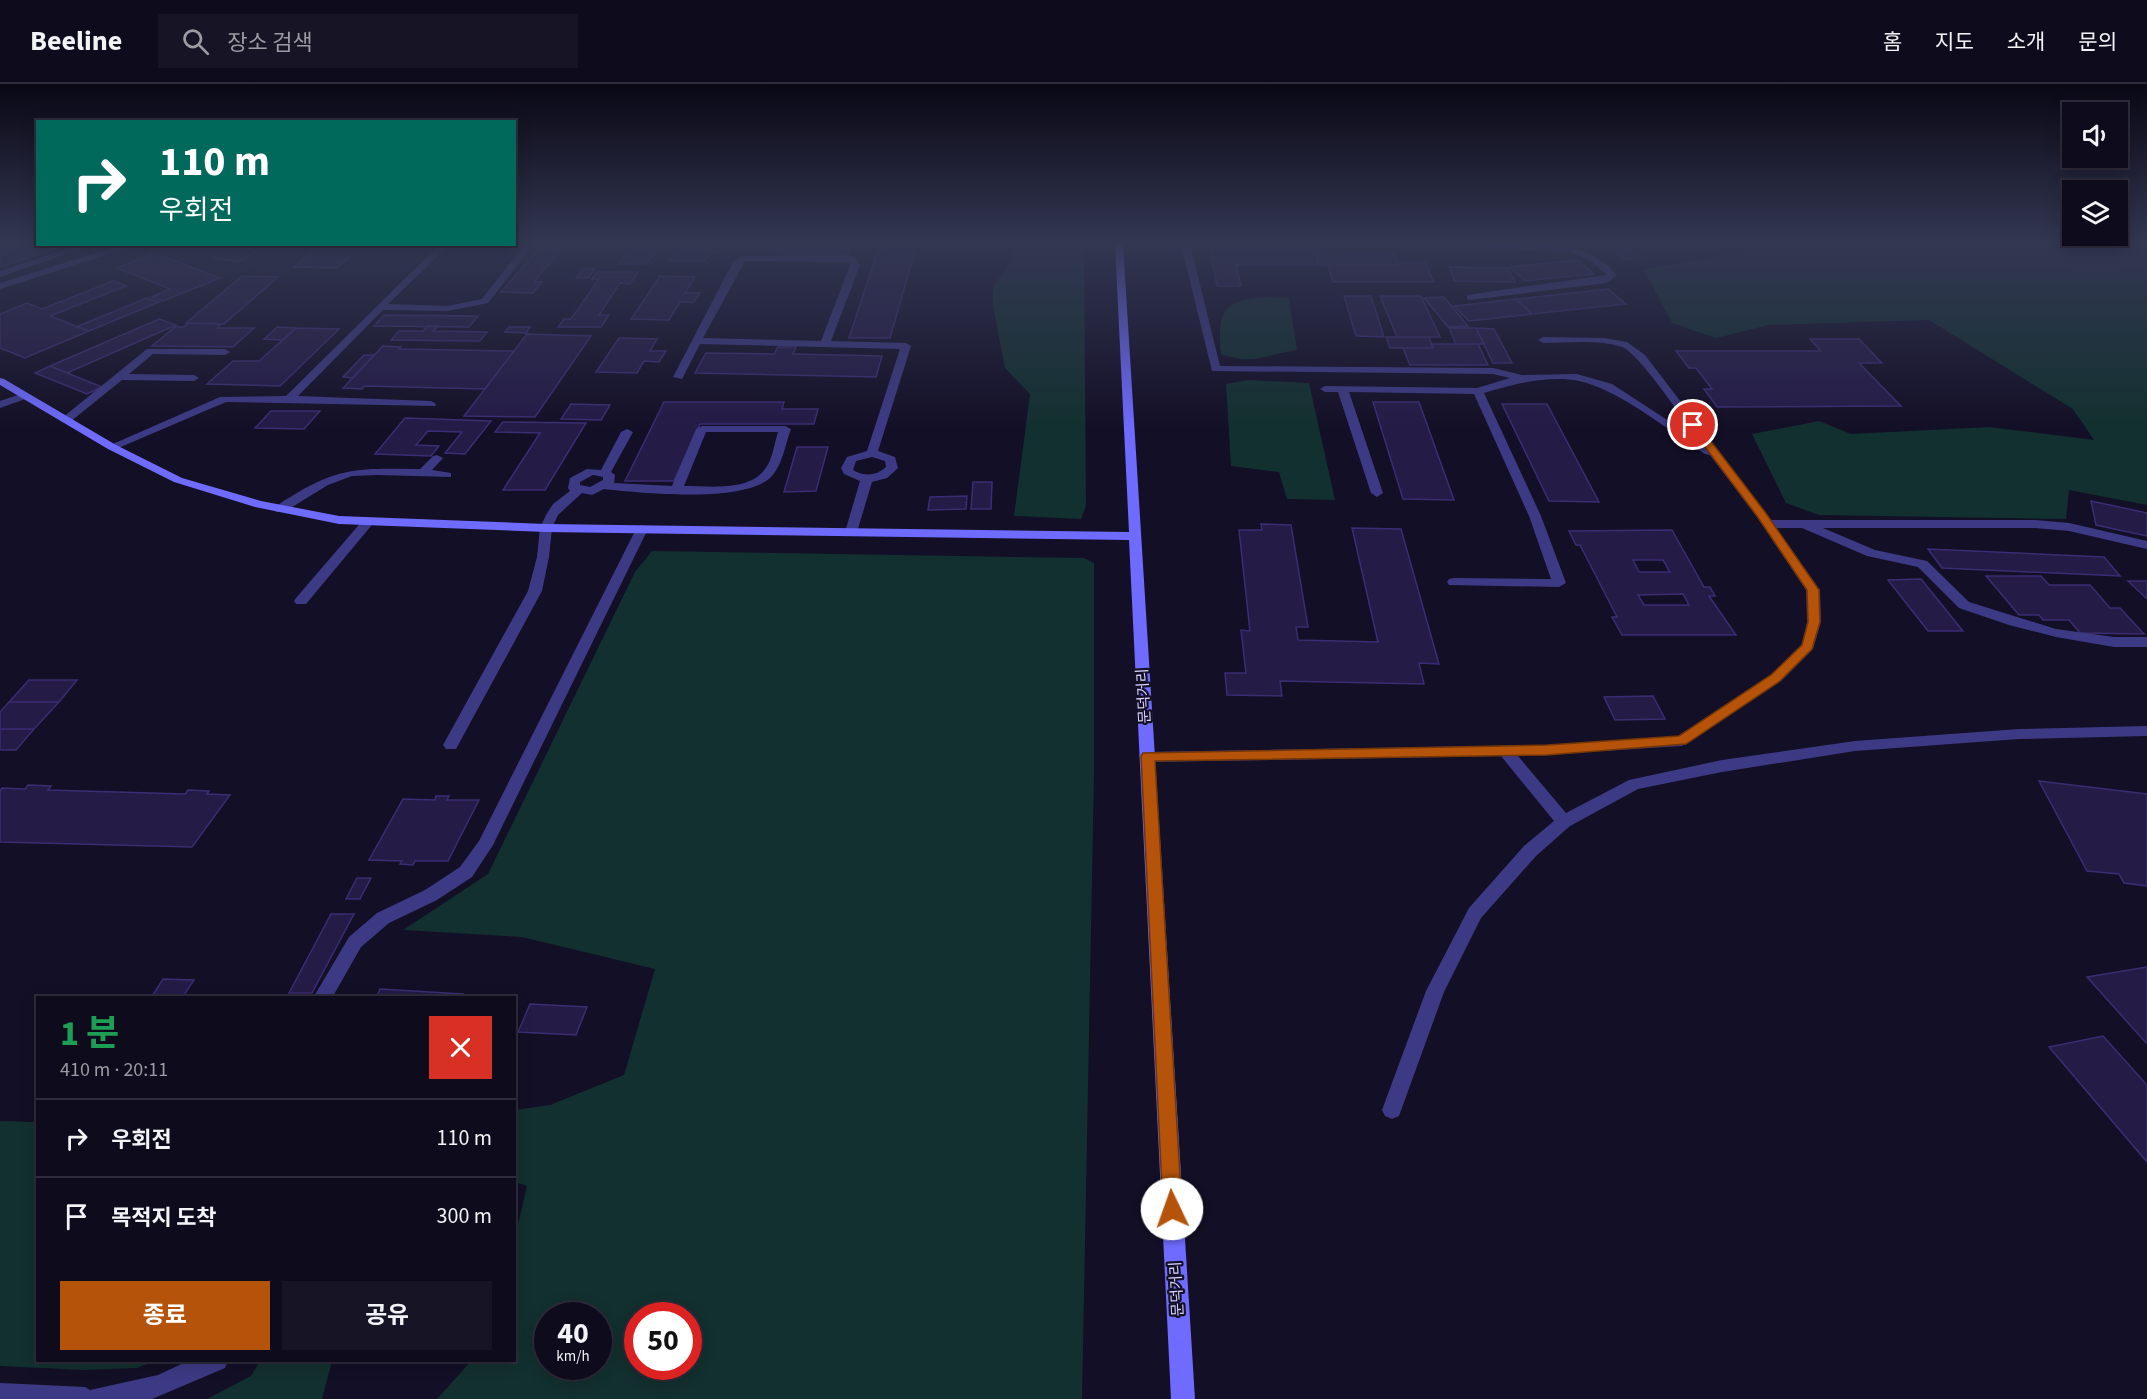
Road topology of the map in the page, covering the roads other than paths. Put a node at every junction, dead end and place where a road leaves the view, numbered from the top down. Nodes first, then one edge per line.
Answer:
1 (475, 305) edge
2 (716, 305) edge
3 (840, 305) edge
4 (1123, 305) edge
5 (1200, 305) edge
6 (380, 307) joint
7 (1543, 340) dead end
8 (698, 341) junction
9 (825, 344) junction
10 (225, 352) dead end
11 (1418, 371) junction
12 (119, 377) junction
13 (678, 377) dead end
14 (194, 378) dead end
15 (1522, 378) junction
16 (0, 381) edge
17 (1325, 389) dead end
18 (1342, 389) junction
19 (1425, 390) junction
20 (1478, 391) junction
21 (24, 396) junction
22 (289, 399) junction
23 (431, 404) dead end
24 (0, 405) edge
25 (66, 420) junction
26 (627, 432) dead end
27 (112, 447) junction
28 (872, 453) junction
29 (437, 458) dead end
30 (1719, 459) junction
31 (423, 472) junction
32 (604, 472) junction
33 (447, 475) dead end
34 (867, 478) junction
35 (605, 486) junction
36 (677, 488) junction
37 (578, 490) junction
38 (1377, 493) dead end
39 (280, 509) junction
40 (367, 523) junction
41 (1800, 523) junction
42 (1768, 524) junction
43 (546, 528) junction
44 (642, 528) junction
45 (851, 532) junction
46 (1136, 536) junction
47 (2147, 545) edge
48 (1454, 582) dead end
49 (301, 601) dead end
50 (2147, 642) edge
51 (2147, 731) edge
52 (451, 745) dead end
53 (1504, 750) junction
54 (1148, 756) junction
55 (1564, 822) junction
56 (323, 996) edge
57 (1392, 1110) dead end
58 (213, 1362) edge
59 (0, 1395) edge
60 (85, 1399) edge
61 (96, 1399) edge
62 (1183, 1399) edge

1 - 6 street
2 - 8 street
3 - 9 street
4 - 46 main road, 문덕거리
5 - 11 street
6 - 22 street
7 - 30 street
8 - 9 street
8 - 13 street
9 - 28 street
10 - 12 street
11 - 15 street
11 - 19 street
12 - 14 street
12 - 25 street
15 - 20 street
15 - 30 street
16 - 21 main road
17 - 18 street
18 - 19 street
18 - 38 street
19 - 20 street
20 - 48 street
21 - 24 street
21 - 25 main road
22 - 23 street
22 - 27 street
25 - 27 main road
26 - 32 street
27 - 39 main road
28 - 34 street
28 - 34 street
29 - 31 street
30 - 42 street
31 - 33 street
31 - 39 street
32 - 35 street
32 - 37 street
34 - 45 street
35 - 36 street
35 - 37 street
36 - 36 street
37 - 43 street
39 - 40 main road
40 - 43 main road
40 - 49 street
41 - 42 street
41 - 47 street
41 - 50 street
42 - 53 street
43 - 44 main road
43 - 52 street
44 - 45 main road
44 - 56 street
45 - 46 main road
46 - 54 main road, 문덕거리
51 - 55 street
53 - 54 street
53 - 55 street
54 - 62 main road, 문덕거리
55 - 57 street
58 - 61 street
59 - 60 street

